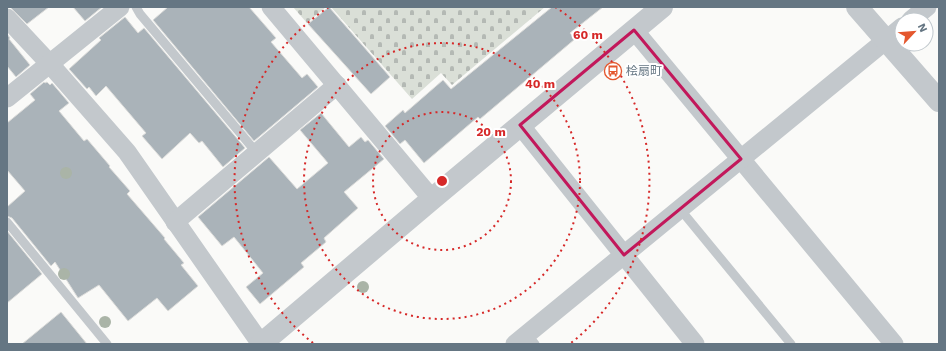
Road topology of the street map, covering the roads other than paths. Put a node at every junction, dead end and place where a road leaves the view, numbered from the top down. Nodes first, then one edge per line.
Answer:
1 (120, 7) edge
2 (136, 7) edge
3 (271, 7) edge
4 (662, 7) edge
5 (857, 7) edge
6 (7, 18) edge
7 (634, 30) junction
8 (894, 34) edge
9 (906, 52) edge
10 (49, 63) junction
11 (337, 85) junction
12 (7, 98) edge
13 (939, 101) edge
14 (520, 125) junction
15 (257, 153) junction
16 (740, 159) junction
17 (432, 199) junction
18 (680, 208) junction
19 (7, 222) edge
20 (175, 222) junction
21 (624, 255) junction
22 (525, 341) edge
23 (107, 344) edge
24 (261, 344) edge
25 (695, 344) edge
26 (791, 344) edge
27 (894, 344) edge

1 - 10 street
2 - 15 lane
3 - 11 street
4 - 7 street
5 - 8 street
6 - 10 street
7 - 14 street
7 - 16 street
8 - 16 street
9 - 13 street
10 - 12 street
10 - 20 street
11 - 15 street
11 - 17 street
14 - 17 street
14 - 21 street
15 - 20 street
16 - 18 street
16 - 27 street
17 - 24 street
18 - 21 street
18 - 26 lane
19 - 23 lane
20 - 24 street
21 - 22 street
21 - 25 street

